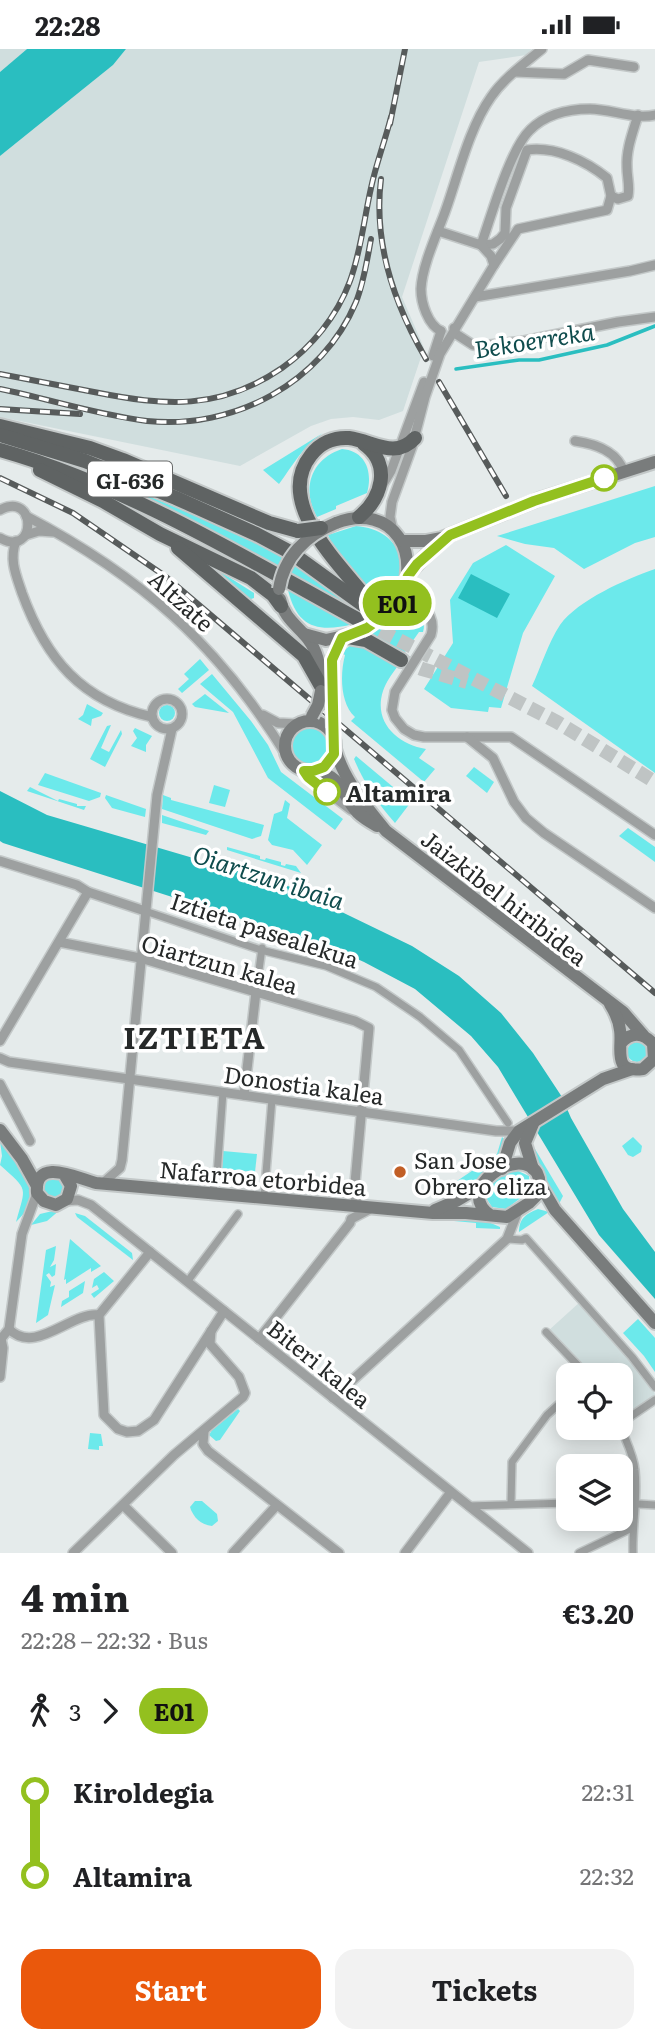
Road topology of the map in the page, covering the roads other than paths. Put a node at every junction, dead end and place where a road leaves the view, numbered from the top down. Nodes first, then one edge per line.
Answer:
1 (542, 49) edge
2 (634, 67) dead end
3 (514, 72) junction
4 (638, 115) junction
5 (655, 115) edge
6 (611, 196) junction
7 (438, 231) junction
8 (481, 245) junction
9 (494, 265) junction
10 (655, 265) edge
11 (475, 297) junction
12 (655, 317) edge
13 (450, 332) junction
14 (0, 426) edge
15 (415, 438) junction
16 (360, 441) junction
17 (575, 441) dead end
18 (0, 445) edge
19 (399, 449) junction
20 (655, 462) edge
21 (624, 472) junction
22 (380, 490) junction
23 (0, 510) edge
24 (26, 516) junction
25 (359, 517) junction
26 (321, 528) junction
27 (59, 533) junction
28 (160, 534) junction
29 (26, 535) junction
30 (450, 535) junction
31 (398, 536) junction
32 (0, 539) edge
33 (16, 541) junction
34 (12, 553) junction
35 (407, 578) junction
36 (396, 604) junction
37 (420, 604) junction
38 (281, 605) junction
39 (352, 631) junction
40 (301, 632) junction
41 (401, 660) tunnel mouth
42 (325, 689) junction
43 (261, 715) junction
44 (152, 717) junction
45 (306, 721) junction
46 (172, 729) junction
47 (467, 737) junction
48 (504, 737) junction
49 (334, 738) junction
50 (285, 753) junction
51 (493, 758) junction
52 (309, 771) junction
53 (386, 831) junction
54 (655, 835) edge
55 (0, 861) edge
56 (88, 893) junction
57 (655, 908) edge
58 (145, 911) junction
59 (59, 942) junction
60 (261, 949) junction
61 (141, 958) junction
62 (256, 992) junction
63 (610, 1004) junction
64 (649, 1039) edge
65 (0, 1041) edge
66 (620, 1049) junction
67 (0, 1058) edge
68 (653, 1063) edge
69 (632, 1069) junction
70 (129, 1079) junction
71 (603, 1079) junction
72 (0, 1084) edge
73 (223, 1092) junction
74 (244, 1095) junction
75 (272, 1099) junction
76 (361, 1112) junction
77 (508, 1123) dead end
78 (533, 1124) junction
79 (0, 1130) edge
80 (519, 1131) junction
81 (30, 1141) dead end
82 (16, 1150) junction
83 (502, 1169) junction
84 (533, 1169) junction
85 (50, 1171) junction
86 (64, 1174) junction
87 (99, 1183) junction
88 (540, 1184) junction
89 (481, 1186) junction
90 (37, 1189) junction
91 (212, 1193) junction
92 (264, 1198) junction
93 (62, 1199) junction
94 (368, 1207) junction
95 (524, 1207) junction
96 (555, 1210) junction
97 (426, 1212) junction
98 (238, 1214) dead end
99 (490, 1215) junction
100 (26, 1223) junction
101 (507, 1239) junction
102 (150, 1252) junction
103 (187, 1282) junction
104 (224, 1311) junction
105 (99, 1315) junction
106 (655, 1323) edge
107 (9, 1329) junction
108 (211, 1331) junction
109 (546, 1332) dead end
110 (1, 1339) edge
111 (259, 1339) junction
112 (576, 1363) edge
113 (0, 1377) edge
114 (655, 1387) edge
115 (332, 1398) junction
116 (655, 1400) edge
117 (556, 1407) edge
118 (633, 1416) edge
119 (204, 1432) junction
120 (626, 1440) edge
121 (451, 1492) junction
122 (511, 1503) junction
123 (556, 1503) edge
124 (635, 1503) junction
125 (123, 1505) junction
126 (277, 1505) junction
127 (468, 1506) junction
128 (655, 1506) edge
129 (633, 1520) edge
130 (626, 1531) edge
131 (632, 1531) edge
132 (73, 1553) edge
133 (172, 1553) edge
134 (233, 1553) edge
135 (339, 1553) edge
136 (405, 1553) edge
137 (528, 1553) edge
138 (579, 1553) edge
139 (634, 1553) edge

1 - 3 street
2 - 3 street
3 - 7 street
4 - 5 street
4 - 6 street
4 - 8 street
6 - 8 street
6 - 9 street
7 - 8 street
7 - 13 street
8 - 9 street
9 - 11 street
10 - 11 street
11 - 13 street
12 - 13 street
13 - 15 street
13 - 19 street
14 - 26 main road, bridge
15 - 19 main road
15 - 31 street
16 - 18 main road, GI-636
16 - 19 main road
16 - 22 main road
17 - 21 street
18 - 28 main road
18 - 39 main road, GI-636
19 - 22 street
20 - 21 main road
21 - 30 main road
22 - 25 main road
23 - 24 street, Altzate
24 - 27 street, Altzate
24 - 29 street
25 - 26 main road, bridge
25 - 31 main road
26 - 38 main road, bridge
27 - 29 street
27 - 43 street, Altzate
28 - 38 main road
28 - 42 main road
29 - 33 street
30 - 31 main road
30 - 35 main road
31 - 35 main road
32 - 33 street
32 - 34 street
33 - 34 street
34 - 44 street
35 - 36 main road
35 - 37 street
36 - 37 street
36 - 39 main road, bridge
37 - 47 street
38 - 40 main road
39 - 40 main road
39 - 41 main road
39 - 42 main road
40 - 42 main road
42 - 45 main road, bridge
42 - 49 main road, bridge
43 - 45 street
43 - 50 street, Altzate
44 - 46 street
44 - 46 street
45 - 49 main road
45 - 50 main road
46 - 58 street
47 - 48 street
47 - 51 street
48 - 51 street
48 - 54 street
49 - 52 main road
49 - 53 main road, Jaizkibel hiribidea
50 - 52 main road
51 - 57 street
52 - 53 main road
53 - 63 main road, Jaizkibel hiribidea
55 - 56 street, Iztieta pasealekua
56 - 58 street, Iztieta pasealekua
56 - 59 street
58 - 60 street, Iztieta pasealekua
58 - 61 street
59 - 61 street, Oiartzun kalea
59 - 65 street
60 - 62 street
60 - 77 street, Iztieta pasealekua
61 - 62 street, Oiartzun kalea
61 - 70 street
62 - 74 street
62 - 76 street, Oiartzun kalea
63 - 64 main road, Jaizkibel hiribidea
63 - 66 main road
64 - 66 main road
64 - 68 main road
66 - 69 main road
66 - 71 main road
67 - 70 street, Donostia kalea
68 - 69 main road
69 - 71 main road
70 - 73 street, Donostia kalea
70 - 87 street
71 - 78 main road
72 - 81 street
73 - 74 street, Donostia kalea
73 - 91 street
74 - 75 street, Donostia kalea
75 - 76 street, Donostia kalea
75 - 92 street
76 - 80 street, Donostia kalea
76 - 94 street
78 - 80 main road
78 - 84 main road
79 - 82 main road
80 - 83 main road
82 - 85 main road
82 - 90 main road
83 - 84 main road
83 - 89 main road
84 - 88 main road
85 - 86 main road
85 - 90 main road
86 - 87 main road, Nafarroa etorbidea
86 - 93 main road
87 - 91 main road, Nafarroa etorbidea
87 - 93 main road, Nafarroa etorbidea
88 - 95 main road
88 - 96 main road
89 - 97 main road, Nafarroa etorbidea
89 - 99 main road
90 - 93 main road
90 - 100 street
91 - 92 main road, Nafarroa etorbidea
92 - 94 main road, Nafarroa etorbidea
93 - 100 street
93 - 102 street, Biteri kalea
94 - 97 main road, Nafarroa etorbidea
94 - 111 street
95 - 96 main road
95 - 99 main road
95 - 101 street
96 - 106 main road
97 - 99 main road, Nafarroa etorbidea
98 - 103 street
100 - 107 street
101 - 114 street
101 - 115 street
102 - 103 street, Biteri kalea
102 - 105 street
103 - 104 street, Biteri kalea
104 - 108 street
104 - 111 street, Biteri kalea
105 - 107 street
105 - 108 street
107 - 110 street
108 - 119 street
109 - 112 street
110 - 113 street
111 - 115 street, Biteri kalea
115 - 121 street, Biteri kalea
116 - 118 street
117 - 122 street
119 - 125 street
119 - 126 street
120 - 124 street
121 - 127 street, Biteri kalea
121 - 136 street
122 - 123 street
122 - 127 street
124 - 128 street
124 - 129 street
125 - 132 street
125 - 133 street
126 - 134 street
126 - 135 street
127 - 137 street, Biteri kalea
130 - 138 street
131 - 139 street

